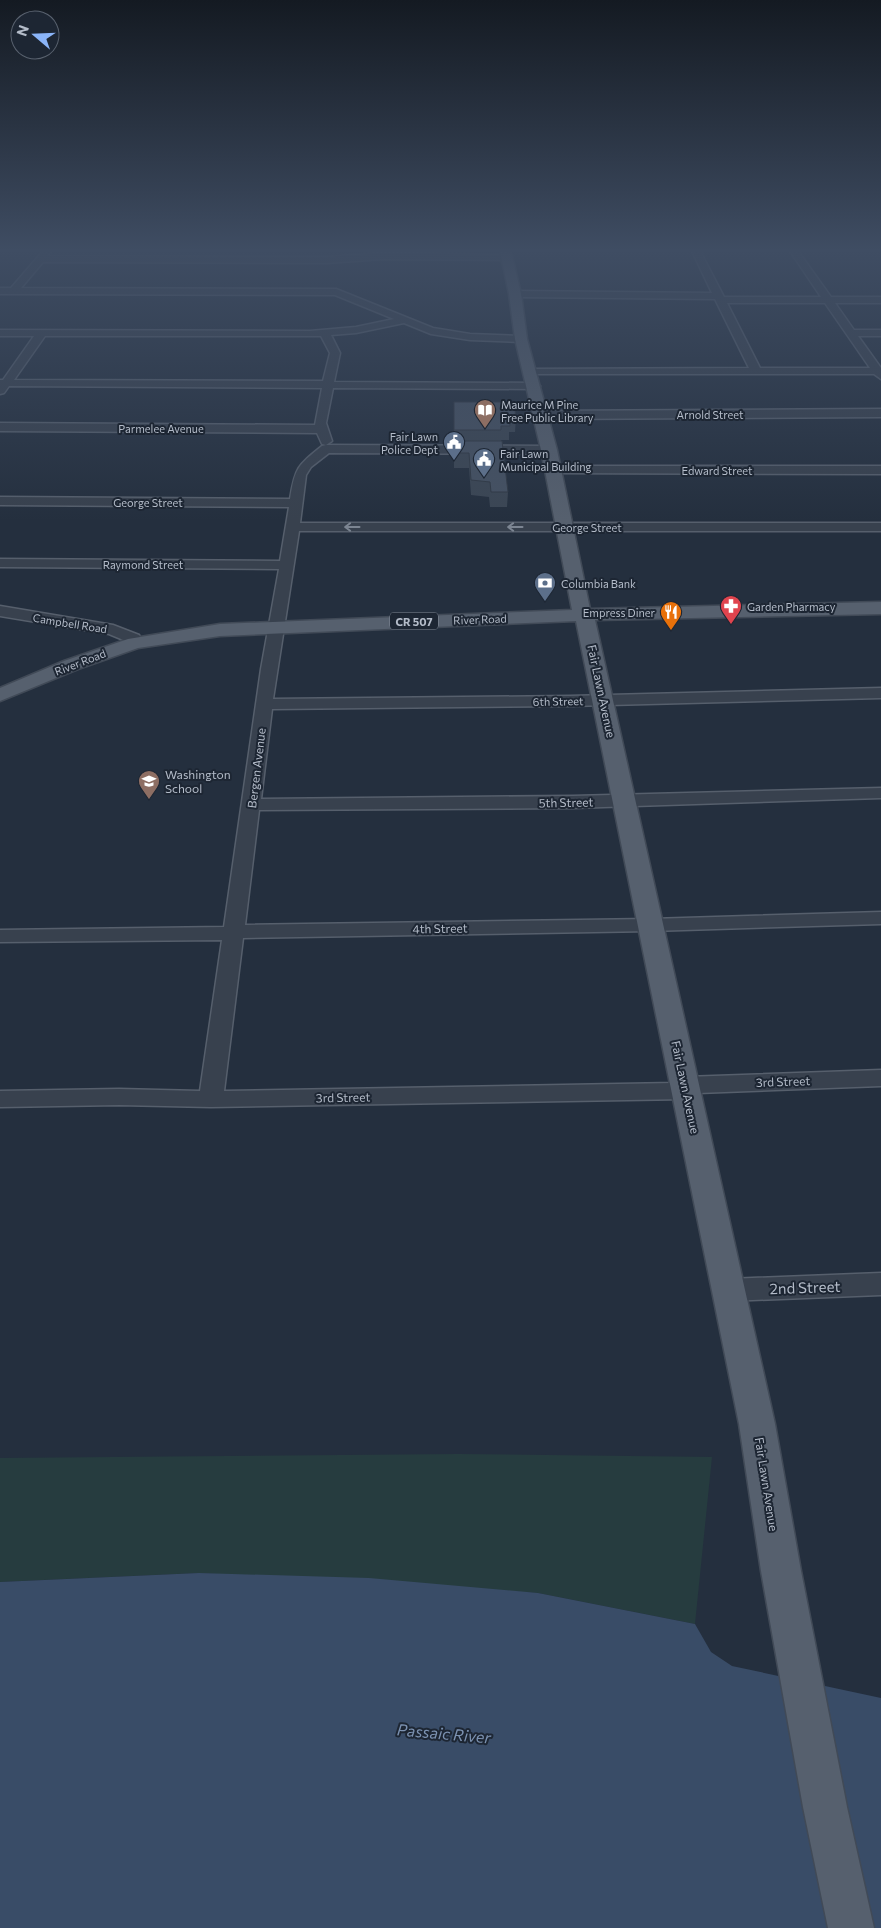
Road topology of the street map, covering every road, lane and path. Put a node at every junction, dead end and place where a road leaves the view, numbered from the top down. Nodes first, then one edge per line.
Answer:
1 (36, 341) edge
2 (330, 341) edge
3 (522, 341) edge
4 (741, 341) edge
5 (857, 341) edge
6 (756, 371) junction
7 (531, 372) junction
8 (879, 373) edge
9 (329, 385) junction
10 (2, 386) edge
11 (534, 386) junction
12 (881, 413) edge
13 (540, 415) junction
14 (0, 427) edge
15 (321, 429) junction
16 (326, 449) junction
17 (549, 450) junction
18 (553, 470) junction
19 (881, 470) edge
20 (0, 501) edge
21 (296, 503) junction
22 (564, 527) junction
23 (881, 527) edge
24 (292, 528) junction
25 (0, 563) edge
26 (287, 565) junction
27 (881, 608) edge
28 (0, 611) edge
29 (584, 615) junction
30 (277, 627) junction
31 (135, 644) junction
32 (881, 693) edge
33 (0, 695) edge
34 (604, 699) junction
35 (265, 704) junction
36 (881, 794) edge
37 (624, 800) junction
38 (252, 805) junction
39 (881, 918) edge
40 (651, 925) junction
41 (234, 932) junction
42 (0, 936) edge
43 (881, 1078) edge
44 (686, 1088) junction
45 (0, 1099) edge
46 (211, 1099) junction
47 (881, 1284) edge
48 (729, 1290) junction
49 (851, 1928) edge

1 - 10 street
2 - 9 street
3 - 7 main road, Fair Lawn Avenue
4 - 6 street
5 - 8 street
6 - 7 street
6 - 8 street
7 - 11 main road, Fair Lawn Avenue
9 - 10 street
9 - 11 street
9 - 15 street
11 - 13 main road, Fair Lawn Avenue
12 - 13 street, Arnold Street
13 - 17 main road, Fair Lawn Avenue
14 - 15 street, Parmelee Avenue
15 - 16 street
16 - 17 street
16 - 21 street, Bergen Avenue
17 - 18 main road, Fair Lawn Avenue
18 - 19 street, Edward Street
18 - 22 main road, Fair Lawn Avenue
20 - 21 street, George Street
21 - 24 street, Bergen Avenue
22 - 23 street, George Street
22 -> 24 street, George Street
22 - 29 main road, Fair Lawn Avenue
24 - 26 street, Bergen Avenue
25 - 26 street, Raymond Street
26 - 30 street, Bergen Avenue
27 - 29 main road, River Road / CR 507
28 - 31 street, Campbell Road
29 - 30 main road, River Road / CR 507
29 - 34 main road, Fair Lawn Avenue
30 - 31 main road, River Road / CR 507
30 - 35 street, Bergen Avenue
31 - 33 main road, River Road / CR 507
32 - 34 street, 6th Street
34 - 35 street, 6th Street
34 - 37 main road, Fair Lawn Avenue
35 - 38 street, Bergen Avenue
36 - 37 street, 5th Street
37 - 38 street, 5th Street
37 - 40 main road, Fair Lawn Avenue
38 - 41 street, Bergen Avenue
39 - 40 street, 4th Street
40 - 41 street, 4th Street
40 - 44 main road, Fair Lawn Avenue
41 - 42 street, 4th Street
41 - 46 street, Bergen Avenue
43 - 44 street, 3rd Street
44 - 46 street, 3rd Street
44 - 48 main road, Fair Lawn Avenue
45 - 46 street, 3rd Street
47 - 48 street, 2nd Street
48 - 49 main road, Fair Lawn Avenue

